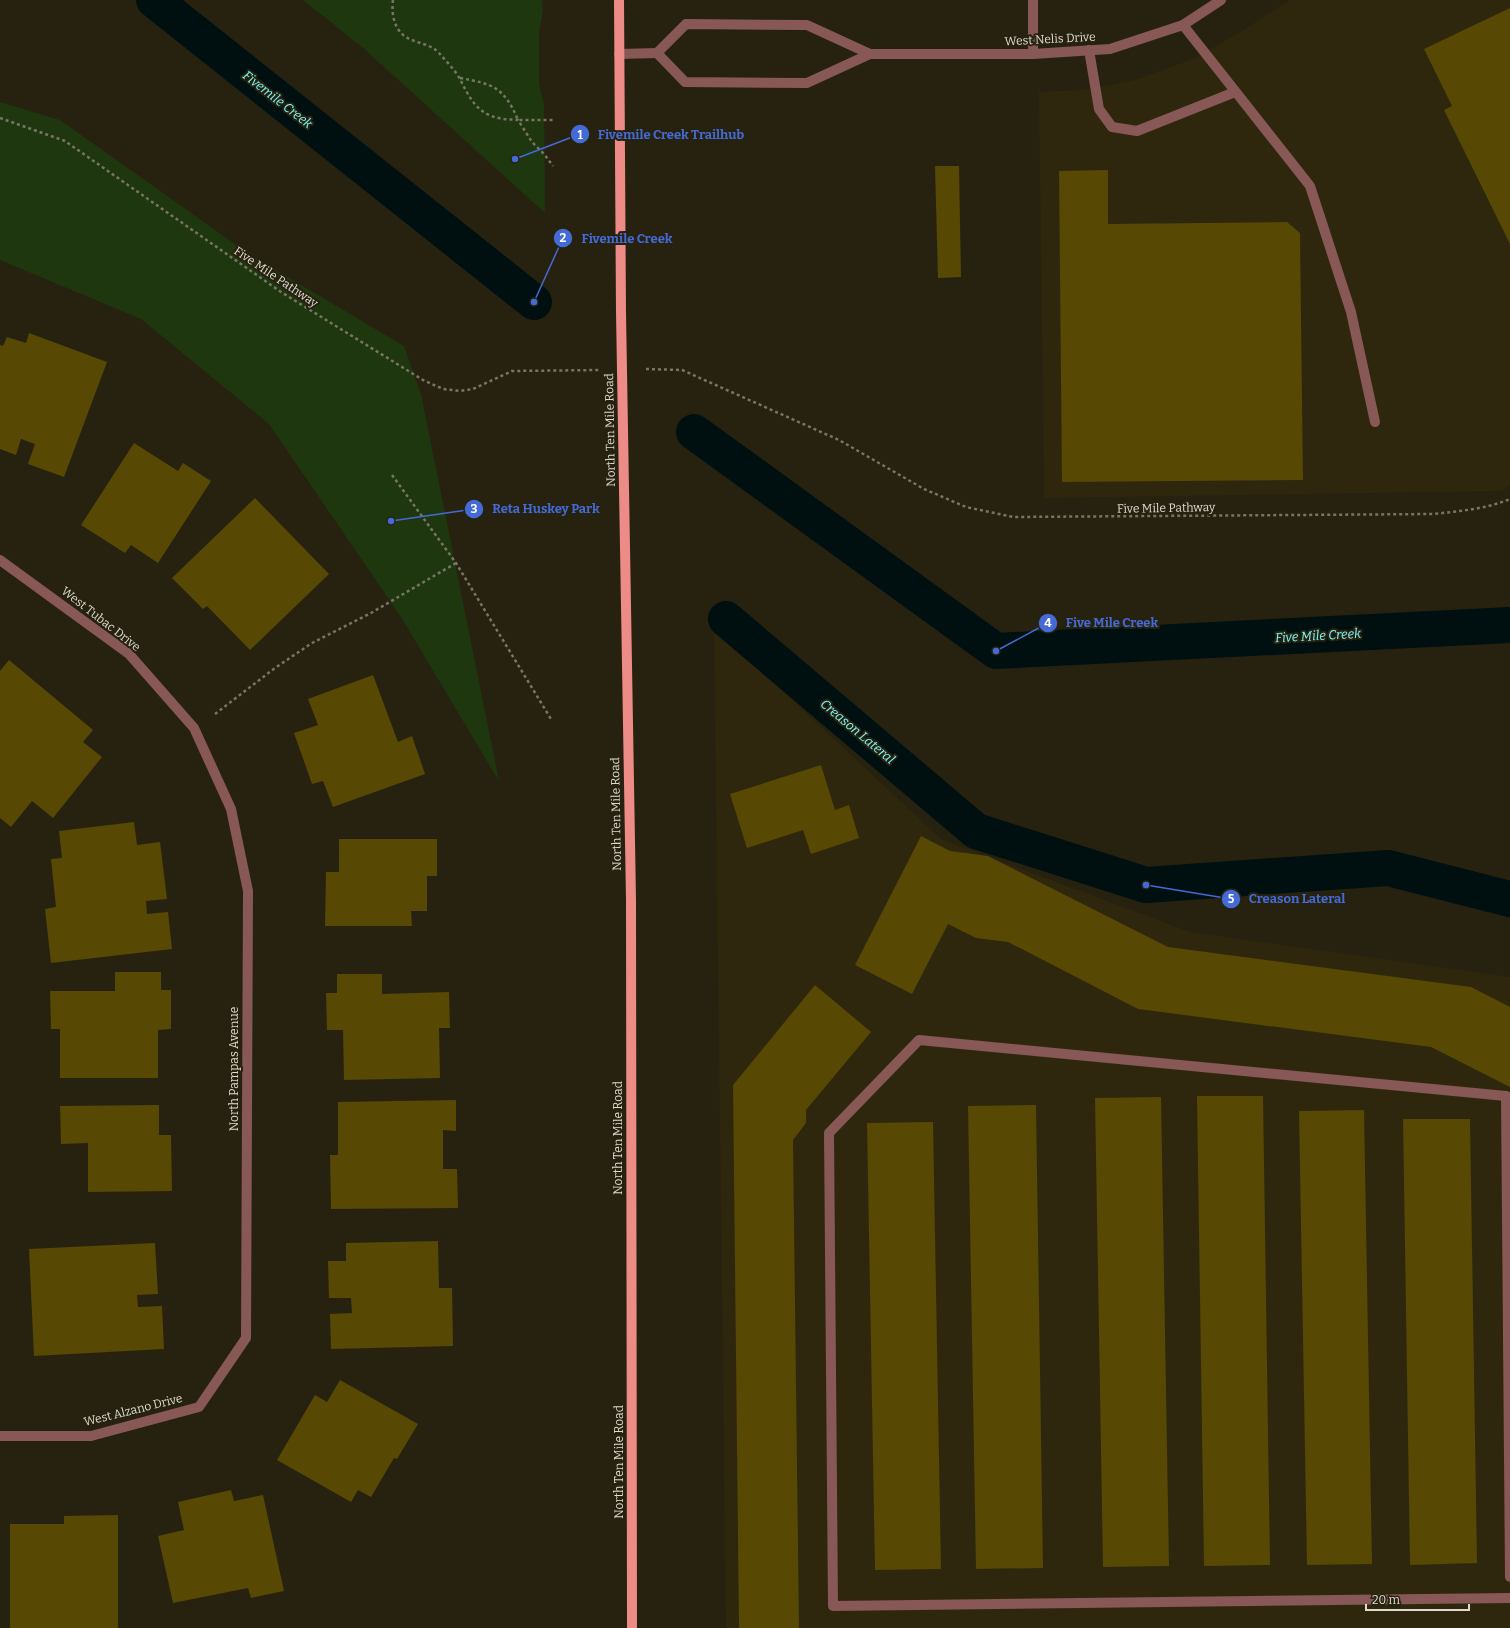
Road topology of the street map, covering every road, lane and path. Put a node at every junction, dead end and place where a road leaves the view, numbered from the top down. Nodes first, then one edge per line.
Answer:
1 (393, 0) edge
2 (619, 0) edge
3 (1033, 0) edge
4 (1221, 0) edge
5 (1183, 25) junction
6 (1089, 50) junction
7 (657, 53) junction
8 (619, 54) junction
9 (870, 54) junction
10 (1033, 54) junction
11 (459, 78) junction
12 (1235, 92) junction
13 (0, 118) edge
14 (518, 120) junction
15 (553, 120) dead end
16 (553, 166) dead end
17 (557, 370) dead end
18 (682, 370) dead end
19 (1375, 422) dead end
20 (392, 475) dead end
21 (1510, 499) edge
22 (0, 560) edge
23 (456, 564) junction
24 (215, 714) dead end
25 (551, 719) dead end
26 (194, 728) joint
27 (1508, 1097) edge
28 (199, 1407) joint
29 (0, 1436) edge
30 (1510, 1577) edge
31 (1510, 1598) edge
32 (632, 1628) edge

1 - 11 path
2 - 8 main road, North Ten Mile Road
3 - 10 street
4 - 5 street, West Nelis Drive
5 - 6 street, West Nelis Drive
5 - 12 street
6 - 10 street, West Nelis Drive
6 - 12 street
7 - 8 street
7 - 9 street, West Nelis Drive
7 - 9 street, West Nelis Drive
8 - 32 main road, North Ten Mile Road
9 - 10 street, West Nelis Drive
11 - 14 path
11 - 14 path
12 - 19 street
13 - 17 path, Five Mile Pathway
14 - 15 path
14 - 16 path
18 - 21 path, Five Mile Pathway
20 - 23 path
22 - 26 street, West Tubac Drive
23 - 24 path
23 - 25 path
26 - 28 street, North Pampas Avenue
27 - 30 street
27 - 31 street
28 - 29 street, West Alzano Drive

